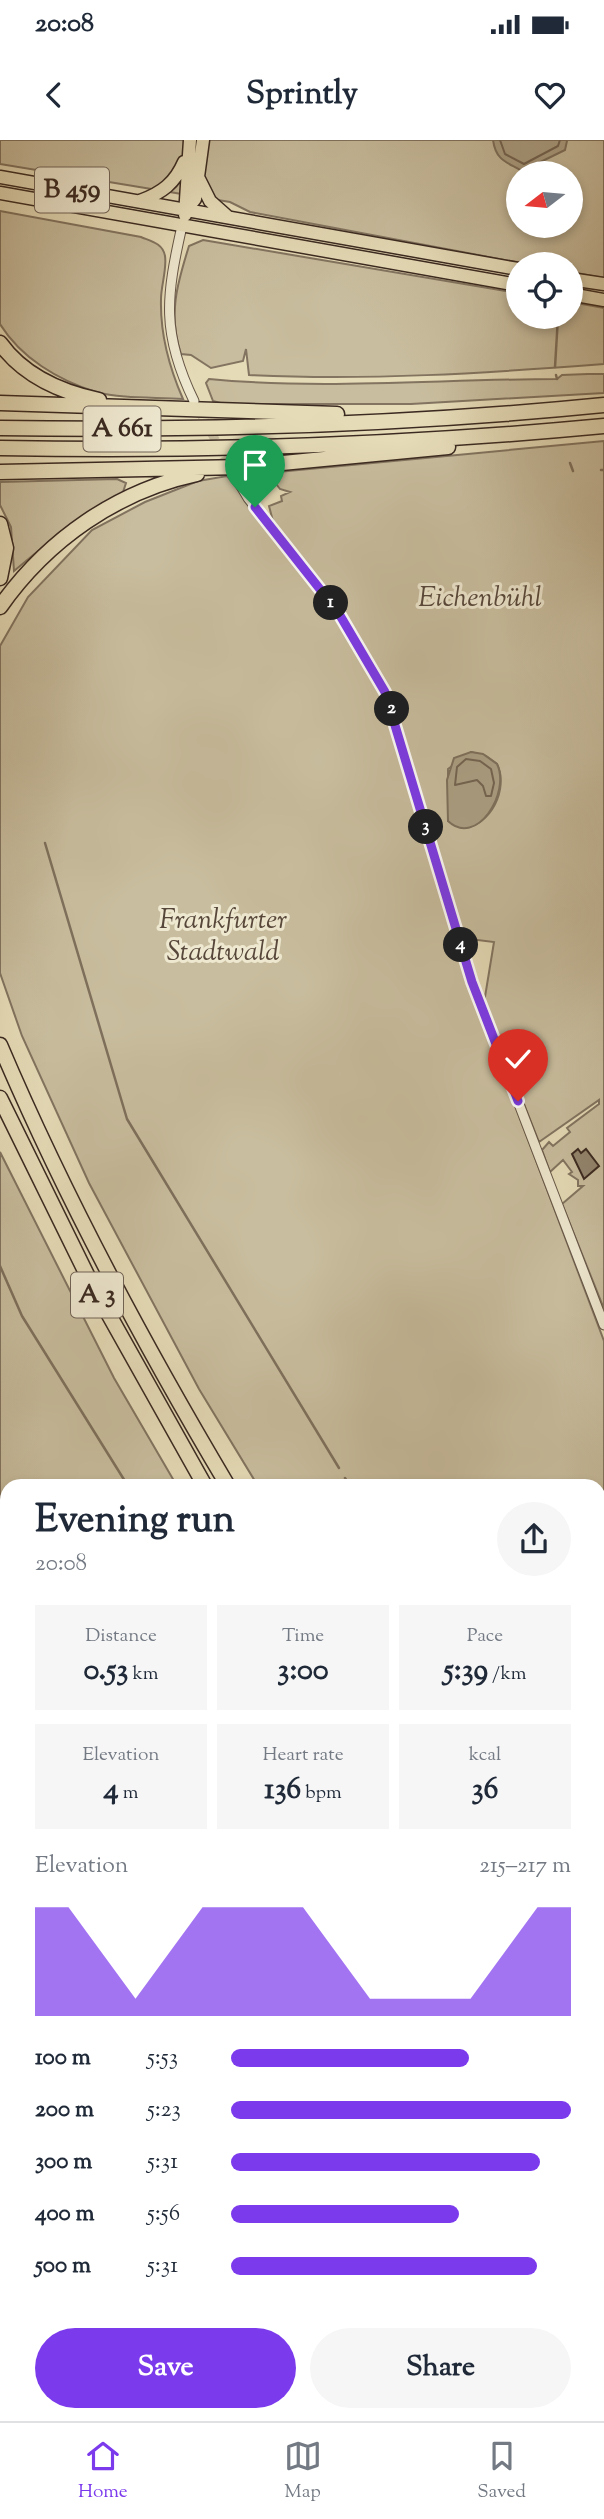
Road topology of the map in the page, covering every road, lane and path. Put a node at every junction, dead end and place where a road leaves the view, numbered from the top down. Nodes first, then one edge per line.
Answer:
1 (190, 140) edge
2 (203, 140) edge
3 (188, 158) junction
4 (0, 177) edge
5 (199, 179) junction
6 (0, 193) edge
7 (139, 201) junction
8 (186, 210) junction
9 (228, 217) junction
10 (182, 226) junction
11 (506, 267) edge
12 (583, 281) edge
13 (506, 283) edge
14 (604, 284) edge
15 (583, 296) edge
16 (604, 300) edge
17 (0, 342) edge
18 (194, 401) tunnel mouth
19 (0, 403) edge
20 (604, 405) edge
21 (145, 408) junction
22 (433, 418) junction
23 (604, 426) edge
24 (0, 428) edge
25 (508, 435) junction
26 (0, 448) edge
27 (239, 471) junction
28 (0, 472) edge
29 (0, 524) edge
30 (0, 578) edge
31 (0, 607) edge
32 (0, 1045) edge
33 (0, 1098) edge
34 (604, 1325) edge
35 (201, 1479) edge
36 (224, 1479) edge

1 - 3 main road, B 459
2 - 5 main road, B 459
3 - 7 main road, B 459
3 - 8 main road, B 459
4 - 7 main road, B 459
5 - 8 main road, B 459
5 - 9 main road
6 - 10 main road, B 459
7 - 8 main road
8 - 9 main road
8 - 10 main road, B 459
9 - 11 main road
10 - 13 main road
10 - 18 street
12 - 14 main road
15 - 16 main road
17 - 21 highway
19 - 21 highway
20 - 22 highway, A 661
21 - 22 highway
22 - 24 highway, A 661
23 - 25 highway, A 661
25 - 26 highway, A 661
25 - 27 highway
27 - 28 highway
27 - 31 highway
27 - 34 street
29 - 30 highway
32 - 36 highway, A 3
33 - 35 highway, A 3

